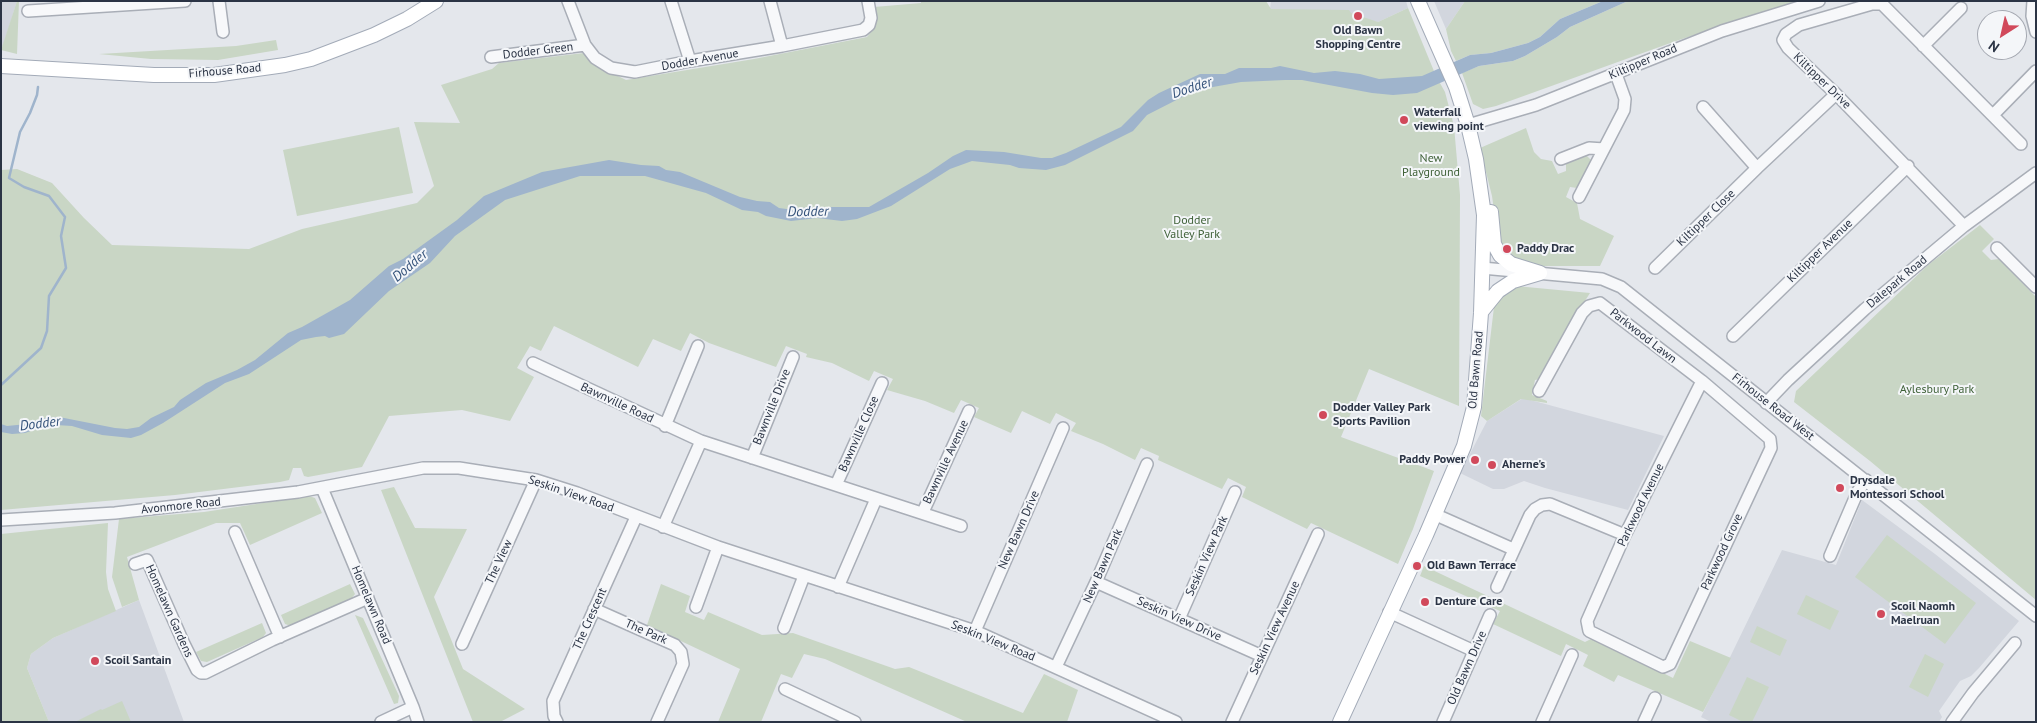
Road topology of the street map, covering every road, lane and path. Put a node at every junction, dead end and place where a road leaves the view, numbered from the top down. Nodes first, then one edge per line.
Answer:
1 (185, 1) edge
2 (219, 1) edge
3 (436, 1) edge
4 (568, 1) edge
5 (671, 1) edge
6 (770, 1) edge
7 (868, 1) edge
8 (1418, 1) edge
9 (1818, 1) edge
10 (2033, 1) edge
11 (1961, 8) dead end
12 (28, 11) dead end
13 (223, 32) dead end
14 (2036, 32) edge
15 (585, 46) junction
16 (782, 46) junction
17 (1923, 46) junction
18 (491, 57) dead end
19 (690, 60) junction
20 (1, 66) edge
21 (2036, 71) edge
22 (1616, 74) junction
23 (1836, 94) junction
24 (1703, 107) dead end
25 (1993, 115) junction
26 (1468, 124) junction
27 (2021, 144) dead end
28 (1604, 149) junction
29 (1476, 159) junction
30 (1560, 159) dead end
31 (1908, 166) junction
32 (1757, 168) junction
33 (2036, 173) edge
34 (1579, 197) dead end
35 (1964, 226) junction
36 (1997, 248) dead end
37 (1482, 268) junction
38 (1655, 268) dead end
39 (1540, 273) junction
40 (2036, 287) edge
41 (1481, 313) junction
42 (1733, 336) dead end
43 (698, 346) dead end
44 (793, 357) dead end
45 (533, 363) dead end
46 (1702, 381) junction
47 (882, 382) dead end
48 (1539, 391) dead end
49 (1766, 402) junction
50 (969, 411) dead end
51 (664, 426) junction
52 (1063, 428) dead end
53 (701, 441) junction
54 (752, 458) junction
55 (1147, 464) dead end
56 (359, 480) joint
57 (536, 480) junction
58 (1866, 480) junction
59 (836, 485) junction
60 (322, 488) junction
61 (1235, 492) dead end
62 (876, 498) junction
63 (923, 512) junction
64 (1434, 514) junction
65 (636, 517) junction
66 (1, 520) edge
67 (961, 526) dead end
68 (663, 527) junction
69 (235, 532) dead end
70 (1318, 534) dead end
71 (1626, 535) junction
72 (718, 547) junction
73 (1513, 549) junction
74 (1830, 556) dead end
75 (135, 564) dead end
76 (804, 576) junction
77 (1096, 582) junction
78 (838, 587) junction
79 (1497, 587) dead end
80 (368, 598) junction
81 (594, 608) junction
82 (696, 608) dead end
83 (1389, 612) junction
84 (1490, 614) dead end
85 (2036, 616) edge
86 (1179, 619) junction
87 (784, 628) dead end
88 (1589, 631) joint
89 (975, 632) junction
90 (280, 637) junction
91 (462, 644) dead end
92 (2015, 644) dead end
93 (1474, 651) junction
94 (1262, 656) junction
95 (1572, 656) dead end
96 (1056, 667) junction
97 (785, 689) dead end
98 (1655, 698) dead end
99 (413, 707) junction
100 (381, 722) edge
101 (418, 722) edge
102 (557, 722) edge
103 (658, 722) edge
104 (855, 722) edge
105 (1176, 722) edge
106 (1232, 722) edge
107 (1340, 722) edge
108 (1443, 722) edge
109 (1542, 722) edge
110 (1644, 722) edge
111 (1952, 722) edge

1 - 12 street
2 - 13 street
3 - 20 main road, Firhouse Road
4 - 15 street, Dodder Avenue
5 - 19 street
6 - 16 street
7 - 16 street, Dodder Avenue
8 - 26 main road, Old Bawn Road
9 - 22 street, Kiltipper Road
10 - 14 street
11 - 17 street
15 - 18 street, Dodder Green
15 - 19 street, Dodder Avenue
16 - 19 street, Dodder Avenue
17 - 23 street, Kiltipper Drive
17 - 25 street, Kiltipper Drive
21 - 25 street
22 - 26 street, Kiltipper Road
22 - 28 street
23 - 31 street, Kiltipper Drive
23 - 32 street, Kiltipper Close
24 - 32 street
25 - 27 street, Kiltipper Drive
26 - 29 main road, Old Bawn Road
28 - 30 street
28 - 34 street
29 - 37 main road, Old Bawn Road
29 - 39 main road
31 - 35 street, Kiltipper Drive
31 - 42 street, Kiltipper Avenue
32 - 38 street, Kiltipper Close
33 - 35 street, Dalepark Road
35 - 49 street, Dalepark Road
36 - 40 street
37 - 39 street, Firhouse Road West
37 - 41 main road, Old Bawn Road
39 - 41 main road
39 - 49 street, Firhouse Road West
41 - 64 main road, Old Bawn Road
43 - 51 street
44 - 54 street, Bawnville Drive
45 - 51 street, Bawnville Road
46 - 48 street, Parkwood Lawn
46 - 71 street, Parkwood Avenue
46 - 88 street, Parkwood Grove
47 - 59 street, Bawnville Close
49 - 58 street, Firhouse Road West
50 - 63 street, Bawnville Avenue
51 - 53 street, Bawnville Road
52 - 89 street, New Bawn Drive
53 - 54 street, Bawnville Road
53 - 68 street
54 - 59 street, Bawnville Road
55 - 77 street, New Bawn Park
56 - 57 street, Seskin View Road
56 - 60 street, Avonmore Road
57 - 65 street, Seskin View Road
57 - 91 street, The View
58 - 74 street
58 - 85 street, Firhouse Road West
59 - 62 street, Bawnville Road
60 - 66 street, Avonmore Road
60 - 80 street, Homelawn Road
61 - 86 street, Seskin View Park
62 - 63 street, Bawnville Road
62 - 78 street
63 - 67 street, Bawnville Road
64 - 73 street
64 - 83 main road, Old Bawn Road
65 - 68 street, Seskin View Road
65 - 81 street, The Crescent
68 - 72 street, Seskin View Road
69 - 90 street
70 - 94 street, Seskin View Avenue
71 - 73 street
71 - 88 street, Parkwood Avenue
72 - 76 street, Seskin View Road
72 - 82 street
73 - 79 street
75 - 90 street, Homelawn Gardens
76 - 78 street, Seskin View Road
76 - 87 street
77 - 86 street, Seskin View Drive
77 - 96 street, New Bawn Park
78 - 89 street, Seskin View Road
80 - 90 street, Homelawn Gardens
80 - 99 street, Homelawn Road
81 - 102 street, The Crescent
81 - 103 street, The Park
83 - 93 street
83 - 107 main road, Old Bawn Road
84 - 93 street, Old Bawn Drive
86 - 94 street, Seskin View Drive
89 - 96 street, Seskin View Road
92 - 111 street
93 - 108 street, Old Bawn Drive
94 - 106 street, Seskin View Avenue
95 - 109 street
96 - 105 street, Seskin View Road
97 - 104 street
98 - 110 street
99 - 100 street
99 - 101 street, Homelawn Road

